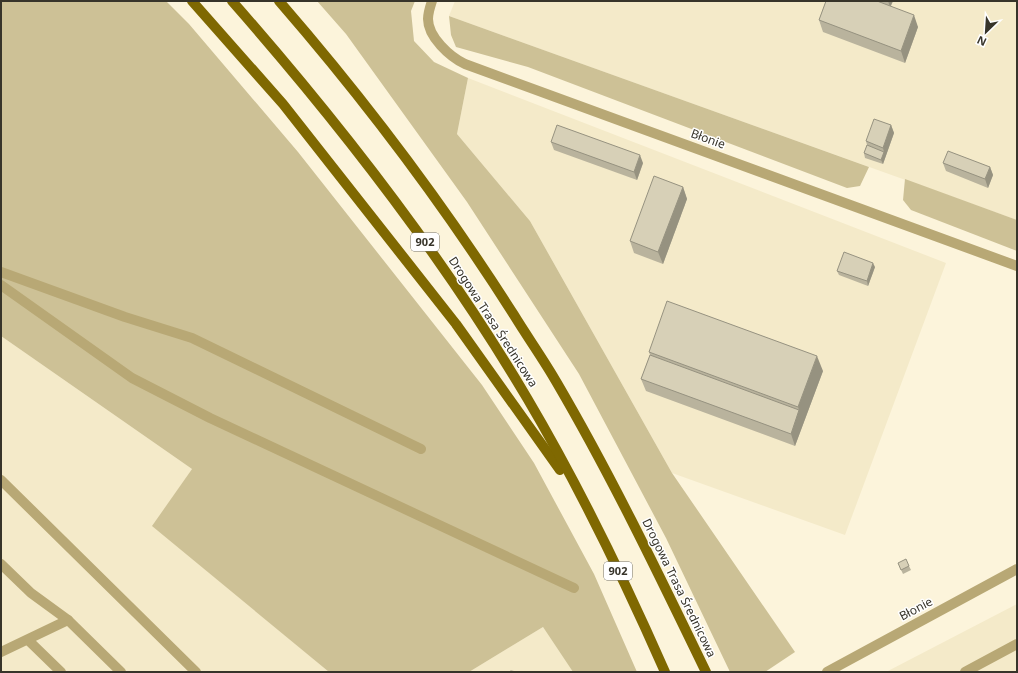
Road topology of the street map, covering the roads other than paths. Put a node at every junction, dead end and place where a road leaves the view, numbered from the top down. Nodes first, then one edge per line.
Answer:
1 (192, 1) edge
2 (232, 1) edge
3 (279, 1) edge
4 (432, 1) edge
5 (1017, 266) edge
6 (1, 272) edge
7 (1, 285) edge
8 (421, 449) dead end
9 (1, 480) edge
10 (586, 506) junction
11 (1, 564) edge
12 (1017, 569) edge
13 (574, 588) dead end
14 (68, 620) junction
15 (28, 640) junction
16 (1017, 644) edge
17 (1, 652) edge
18 (61, 672) edge
19 (121, 672) edge
20 (196, 672) edge
21 (665, 672) edge
22 (706, 672) edge
23 (827, 672) edge
24 (966, 672) edge

1 - 10 main road
2 - 10 main road, Drogowa Trasa Średnicowa / 902
3 - 22 main road, Drogowa Trasa Średnicowa / 902
4 - 5 street, Błonie
6 - 8 street
7 - 13 street
9 - 20 street
10 - 21 main road, Drogowa Trasa Średnicowa / 902
11 - 14 street
12 - 23 street, Błonie
14 - 15 street
14 - 19 street
15 - 17 street
15 - 18 street
16 - 24 street

